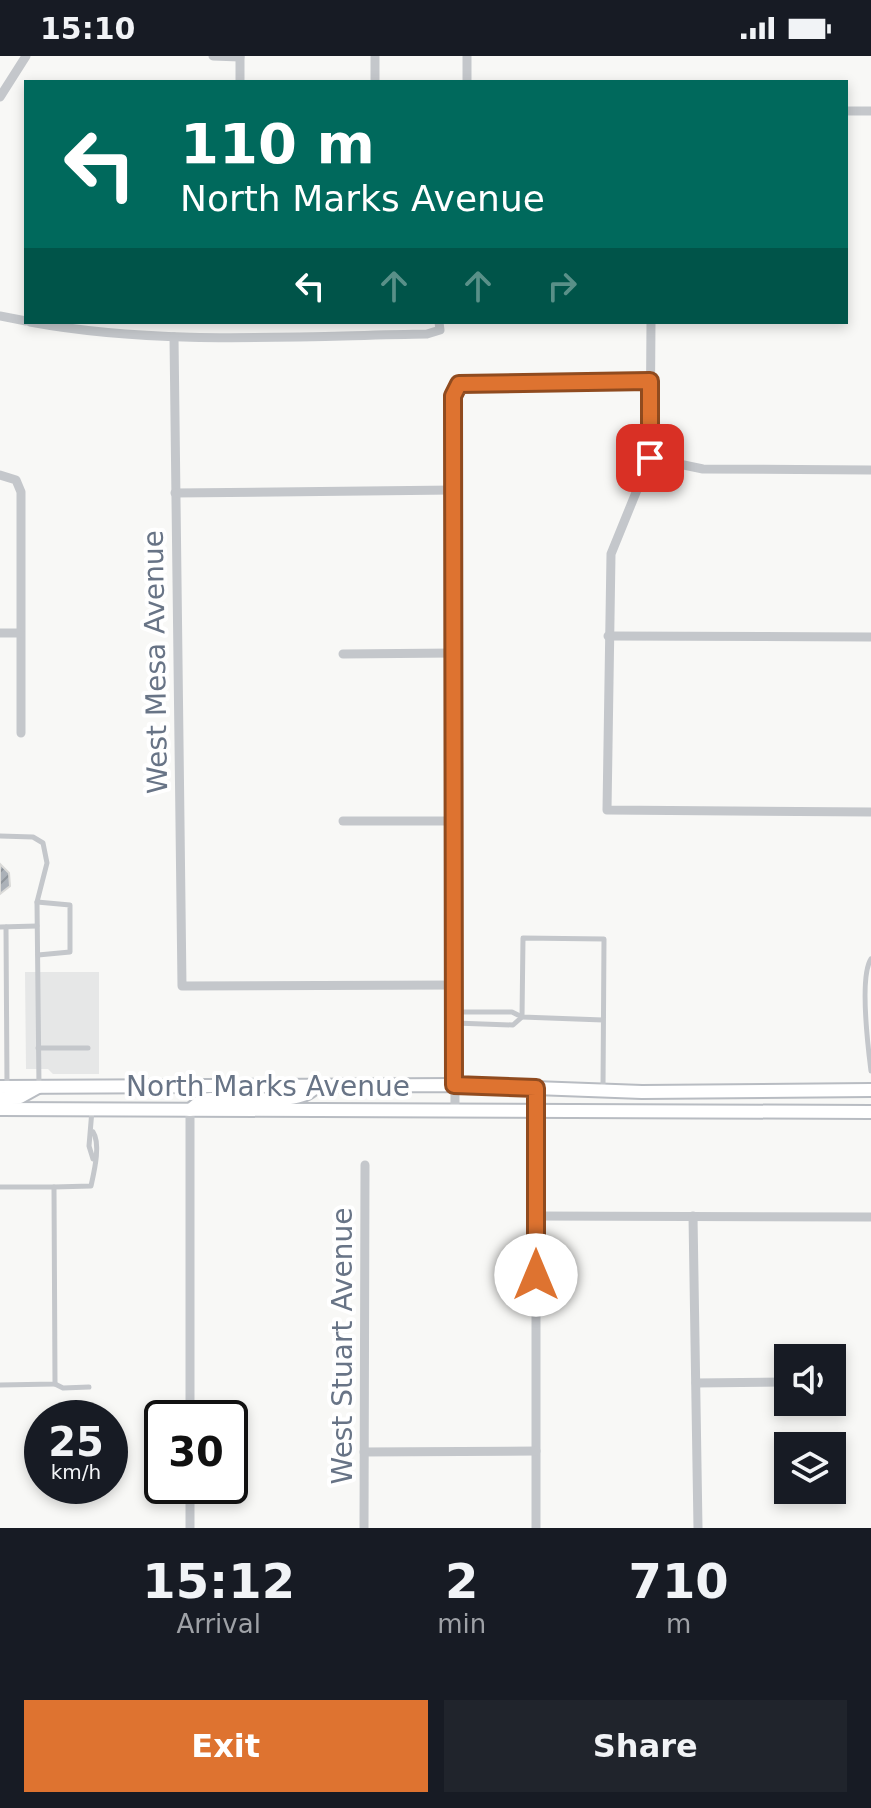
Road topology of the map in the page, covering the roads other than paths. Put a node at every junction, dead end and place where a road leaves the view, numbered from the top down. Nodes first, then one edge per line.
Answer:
1 (26, 56) edge
2 (213, 56) edge
3 (240, 56) edge
4 (375, 56) edge
5 (467, 56) edge
6 (240, 80) edge
7 (375, 80) edge
8 (467, 80) edge
9 (0, 97) edge
10 (848, 111) edge
11 (871, 111) edge
12 (0, 316) edge
13 (24, 321) edge
14 (40, 324) edge
15 (651, 324) edge
16 (440, 326) edge
17 (174, 337) junction
18 (650, 381) junction
19 (650, 458) junction
20 (871, 470) edge
21 (0, 475) edge
22 (454, 490) junction
23 (175, 493) junction
24 (0, 633) edge
25 (20, 633) junction
26 (608, 636) junction
27 (871, 637) edge
28 (454, 653) junction
29 (343, 654) dead end
30 (21, 733) dead end
31 (871, 812) edge
32 (343, 821) dead end
33 (454, 821) junction
34 (0, 836) edge
35 (37, 902) junction
36 (37, 926) junction
37 (3, 927) edge
38 (38, 955) junction
39 (871, 959) edge
40 (3, 963) edge
41 (454, 985) junction
42 (869, 993) edge
43 (454, 1012) junction
44 (522, 1017) junction
45 (603, 1020) junction
46 (454, 1023) junction
47 (38, 1048) junction
48 (88, 1048) dead end
49 (871, 1071) edge
50 (454, 1085) junction
51 (39, 1086) junction
52 (315, 1087) junction
53 (536, 1088) junction
54 (603, 1090) junction
55 (871, 1090) edge
56 (2, 1091) edge
57 (0, 1109) edge
58 (455, 1109) junction
59 (92, 1110) junction
60 (190, 1110) junction
61 (535, 1112) junction
62 (871, 1112) edge
63 (365, 1165) dead end
64 (0, 1187) edge
65 (54, 1187) junction
66 (536, 1216) junction
67 (693, 1216) junction
68 (871, 1217) edge
69 (774, 1382) edge
70 (696, 1383) junction
71 (55, 1384) junction
72 (0, 1385) edge
73 (89, 1387) dead end
74 (190, 1400) edge
75 (536, 1451) junction
76 (364, 1452) junction
77 (190, 1504) edge
78 (190, 1528) edge
79 (364, 1528) edge
80 (536, 1528) edge
81 (698, 1528) edge

1 - 9 street
2 - 3 street
3 - 6 street
4 - 7 street
5 - 8 street
10 - 11 street
12 - 13 street
14 - 17 street
15 - 18 street
16 - 17 street
17 - 23 street, West Mesa Avenue
18 - 19 street
18 - 22 street
19 - 20 street
19 - 26 street
21 - 25 street
22 - 23 street
22 - 28 street
23 - 41 street, West Mesa Avenue
24 - 25 street
25 - 30 street
26 - 27 street
26 - 31 street
28 - 29 street
28 - 33 street
32 - 33 street
33 - 41 street
34 - 35 lane
35 - 36 lane
35 - 38 lane
36 - 37 lane
36 - 38 lane
37 - 40 lane
38 - 47 lane
39 - 42 lane
40 - 56 lane
41 - 43 street
42 - 49 lane
43 - 44 lane
43 - 46 street
44 - 45 lane
44 - 45 lane
44 - 46 lane
45 - 54 lane
46 - 50 street
47 - 48 lane
47 - 51 lane
50 - 52 main road, North Marks Avenue
50 - 53 main road, North Marks Avenue
50 - 58 street
51 - 52 main road, North Marks Avenue
51 - 56 main road, North Marks Avenue
52 - 60 main road
53 - 54 main road, North Marks Avenue
53 - 61 street
54 - 55 main road, North Marks Avenue
57 - 59 main road, North Marks Avenue
58 - 60 main road, North Marks Avenue
58 - 61 main road, North Marks Avenue
59 - 60 main road, North Marks Avenue
59 - 65 lane
60 - 74 street
61 - 62 main road, North Marks Avenue
61 - 66 street
63 - 76 street, West Stuart Avenue
64 - 65 lane
65 - 71 lane
66 - 67 street
66 - 75 street
67 - 68 street
67 - 70 street
69 - 70 street
70 - 81 street
71 - 72 lane
71 - 73 lane
75 - 76 street
75 - 80 street
76 - 79 street, West Stuart Avenue
77 - 78 street

